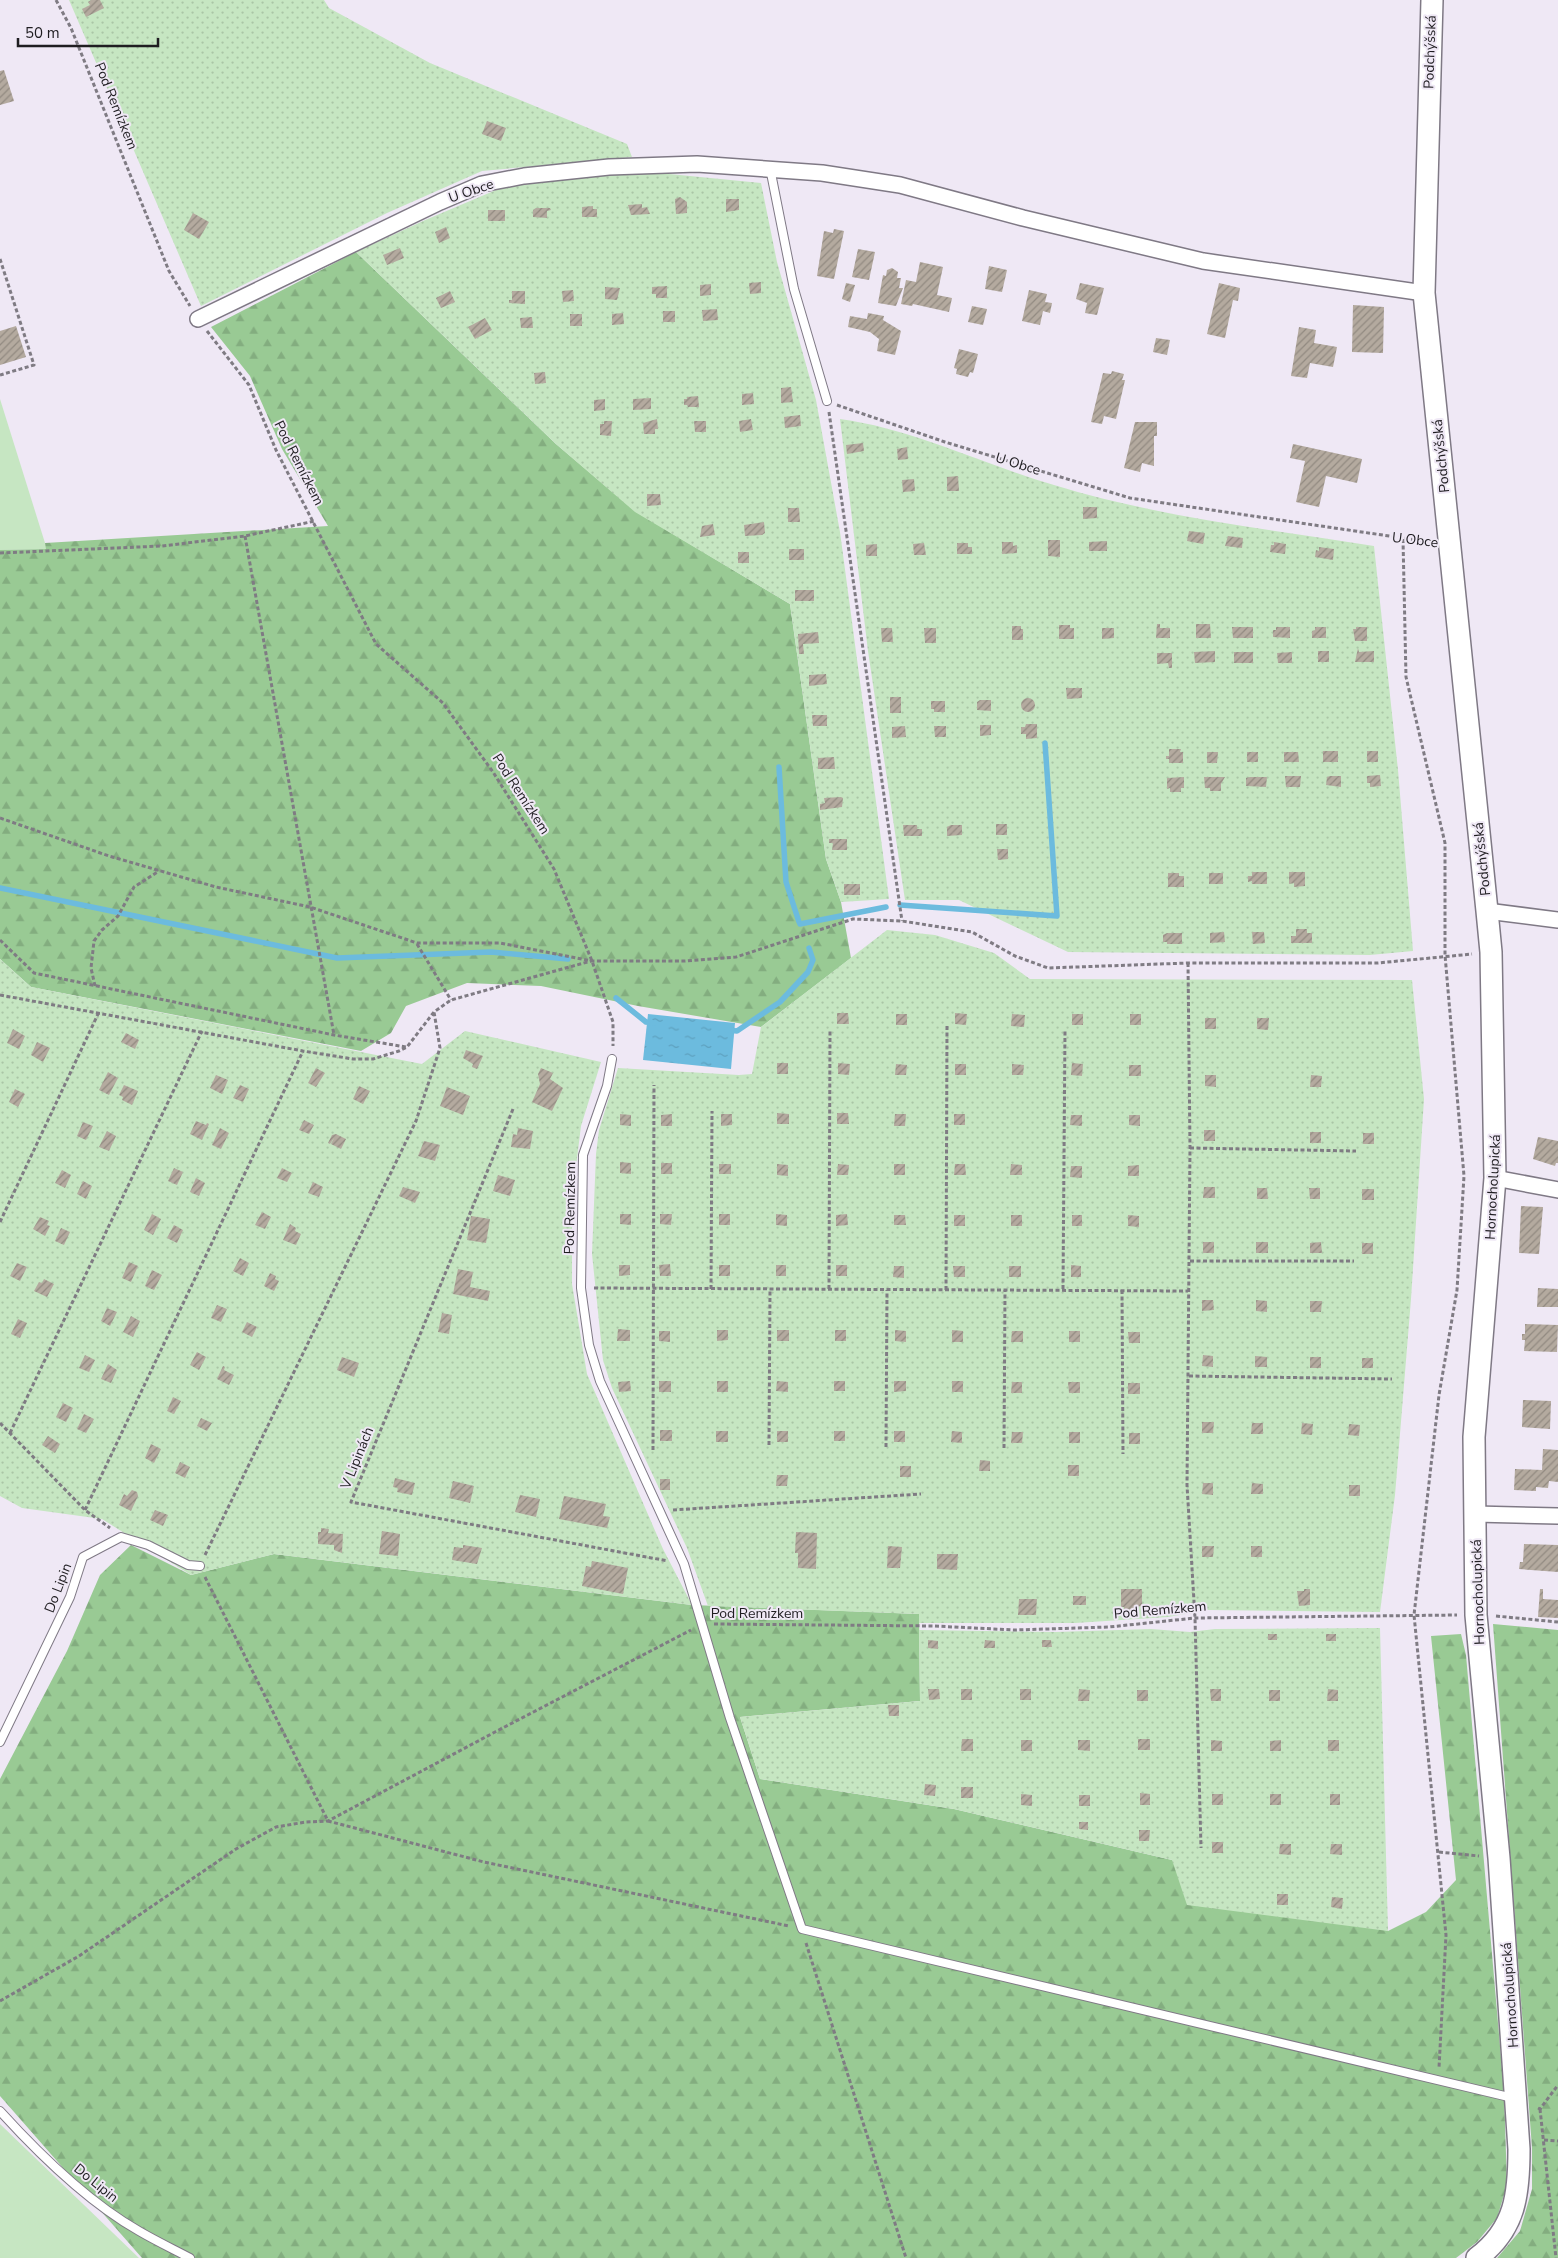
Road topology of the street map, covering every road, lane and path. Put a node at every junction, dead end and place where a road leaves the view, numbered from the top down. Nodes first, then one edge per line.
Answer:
1 (56, 0) edge
2 (1432, 0) edge
3 (770, 168) junction
4 (0, 259) edge
5 (1424, 293) junction
6 (198, 319) junction
7 (0, 375) edge
8 (827, 401) junction
9 (315, 521) junction
10 (245, 536) junction
11 (1403, 539) junction
12 (1451, 545) junction
13 (0, 553) edge
14 (0, 818) edge
15 (159, 870) junction
16 (310, 907) junction
17 (1487, 910) junction
18 (1558, 920) edge
19 (902, 921) junction
20 (0, 940) edge
21 (417, 943) junction
22 (1490, 952) junction
23 (1445, 955) junction
24 (592, 961) junction
25 (1188, 963) junction
26 (95, 986) junction
27 (0, 994) edge
28 (451, 1000) junction
29 (99, 1012) junction
30 (434, 1012) junction
31 (947, 1025) dead end
32 (1065, 1029) dead end
33 (202, 1031) junction
34 (830, 1032) dead end
35 (334, 1036) junction
36 (407, 1047) junction
37 (303, 1051) junction
38 (612, 1059) joint
39 (654, 1085) dead end
40 (513, 1109) dead end
41 (712, 1111) dead end
42 (1190, 1148) junction
43 (1356, 1150) dead end
44 (1495, 1178) junction
45 (1558, 1190) edge
46 (0, 1222) edge
47 (1189, 1260) junction
48 (1354, 1261) dead end
49 (581, 1288) junction
50 (653, 1288) junction
51 (711, 1289) junction
52 (829, 1289) junction
53 (1063, 1289) junction
54 (770, 1290) junction
55 (888, 1290) junction
56 (946, 1290) junction
57 (1005, 1290) junction
58 (1122, 1290) junction
59 (1188, 1291) junction
60 (1188, 1376) junction
61 (1392, 1379) dead end
62 (0, 1424) edge
63 (10, 1433) junction
64 (769, 1445) dead end
65 (886, 1447) dead end
66 (1004, 1448) dead end
67 (653, 1450) dead end
68 (1123, 1454) dead end
69 (921, 1494) dead end
70 (85, 1510) junction
71 (660, 1511) junction
72 (1476, 1514) junction
73 (1558, 1516) edge
74 (113, 1531) dead end
75 (684, 1564) junction
76 (200, 1566) junction
77 (1476, 1614) junction
78 (1414, 1616) junction
79 (1194, 1618) junction
80 (1558, 1622) edge
81 (701, 1625) junction
82 (0, 1742) edge
83 (328, 1821) junction
84 (1200, 1848) dead end
85 (1439, 1852) junction
86 (1499, 1858) junction
87 (802, 1929) junction
88 (0, 2001) edge
89 (1439, 2079) junction
90 (1558, 2085) edge
91 (1517, 2099) junction
92 (1540, 2109) junction
93 (0, 2111) edge
94 (1544, 2140) junction
95 (1558, 2141) edge
96 (1485, 2256) edge
97 (190, 2258) edge
98 (906, 2258) edge
99 (1556, 2258) edge

1 - 6 path, Pod Remízkem
2 - 5 street, Podchýšská
3 - 5 street, U Obce
3 - 6 street, U Obce
3 - 8 lane
4 - 7 path
5 - 12 street, Podchýšská
6 - 9 path, Pod Remízkem
8 - 11 path, U Obce
8 - 19 path
9 - 10 path
9 - 24 path, Pod Remízkem
10 - 13 path
10 - 16 path
11 - 12 path, U Obce
11 - 23 path
12 - 17 street, Podchýšská
14 - 15 path
15 - 16 path
15 - 26 path
16 - 21 path
16 - 35 path
17 - 18 street
17 - 22 street, Hornocholupická
19 - 24 path
19 - 25 path
20 - 26 path
21 - 24 path
21 - 28 path
22 - 23 path
22 - 44 street, Hornocholupická
23 - 25 path
23 - 78 path
24 - 28 path
24 - 38 path, Pod Remízkem
25 - 42 path
26 - 35 path
27 - 29 path
28 - 30 path
29 - 33 path
29 - 46 path
30 - 36 path
30 - 76 path
31 - 56 path
32 - 53 path
33 - 37 path
33 - 63 path
34 - 52 path
35 - 36 path
36 - 37 path
37 - 70 path
38 - 49 lane, Pod Remízkem
39 - 50 path
40 - 75 path, V Lipinách
41 - 51 path
42 - 43 path
42 - 47 path
44 - 45 street
44 - 72 street, Hornocholupická
47 - 48 path
47 - 59 path
49 - 50 path
49 - 71 lane, Pod Remízkem
50 - 51 path
50 - 67 path
51 - 54 path
52 - 54 path
52 - 55 path
53 - 57 path
53 - 58 path
54 - 64 path
55 - 56 path
55 - 65 path
56 - 57 path
57 - 66 path
58 - 59 path
58 - 68 path
59 - 60 path
60 - 61 path
60 - 79 path
62 - 63 path
63 - 70 path
69 - 71 path
70 - 74 path
71 - 75 lane, Pod Remízkem
72 - 73 street
72 - 77 street, Hornocholupická
75 - 81 lane, Pod Remízkem
76 - 82 lane, Do Lipin
76 - 83 path
77 - 78 path, Pod Remízkem
77 - 80 path, Pod Remízkem
77 - 86 street, Hornocholupická
78 - 79 path, Pod Remízkem
78 - 85 path
79 - 81 path, Pod Remízkem
79 - 84 path
81 - 83 path
81 - 87 lane
83 - 87 path
83 - 88 path
85 - 86 path
85 - 89 path
86 - 91 street, Hornocholupická
87 - 89 lane
87 - 98 path
89 - 91 lane
90 - 92 path
91 - 92 path
91 - 96 street, Hornocholupická
92 - 94 path
93 - 97 lane, Do Lipin
94 - 95 path
94 - 99 path

